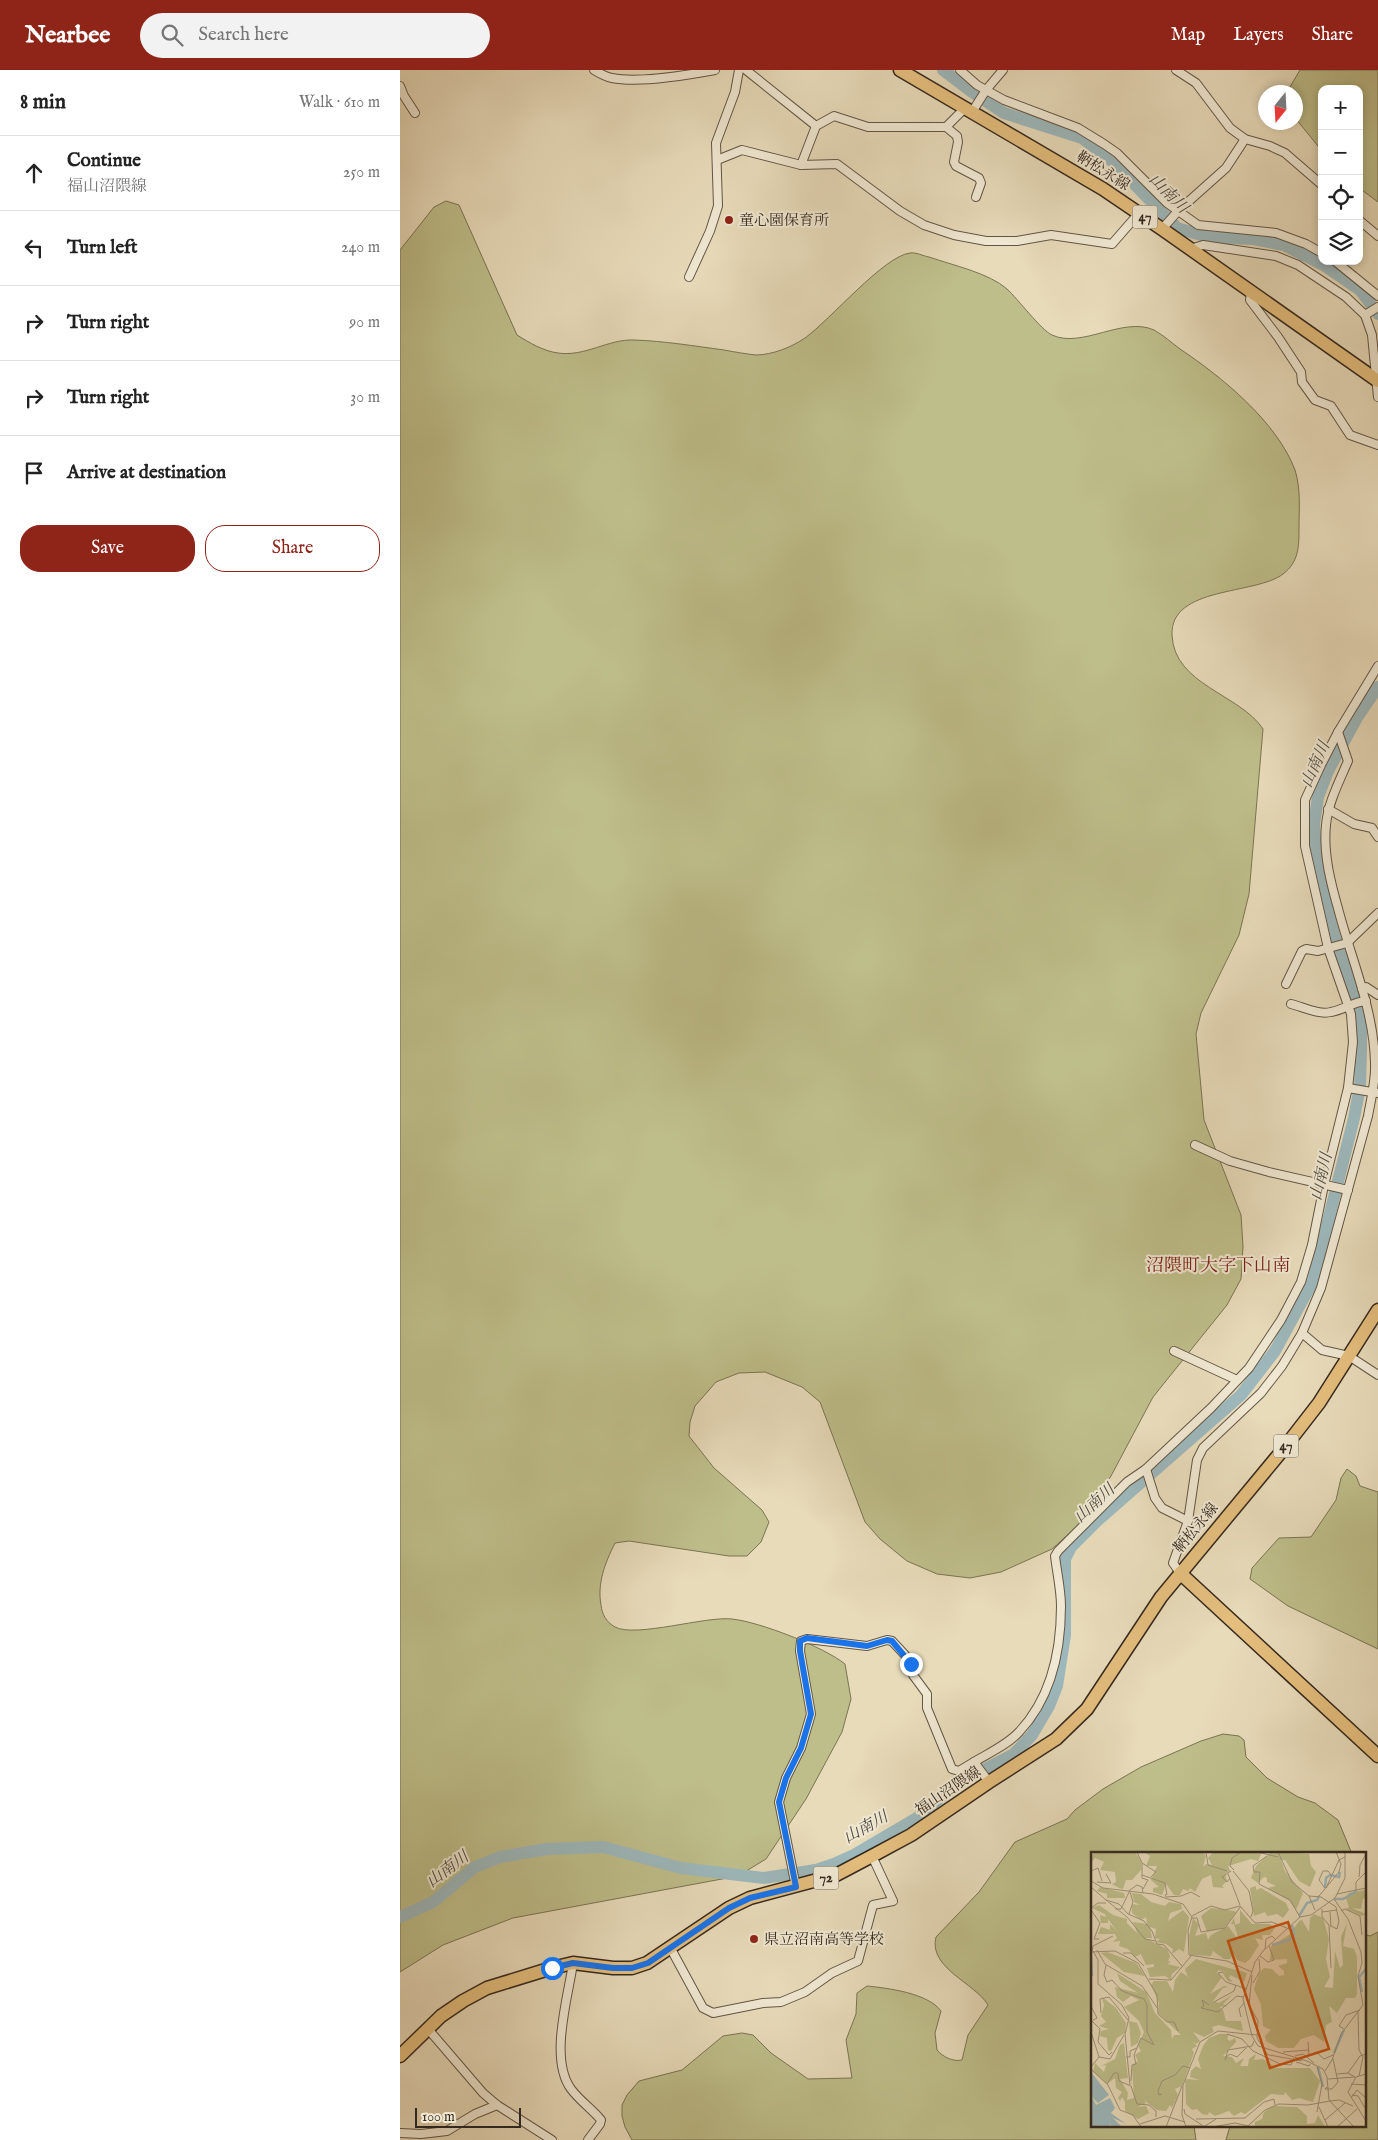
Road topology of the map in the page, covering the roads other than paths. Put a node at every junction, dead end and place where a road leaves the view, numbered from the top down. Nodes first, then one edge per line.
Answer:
1 (594, 70) edge
2 (715, 70) edge
3 (739, 70) edge
4 (746, 70) edge
5 (900, 70) edge
6 (960, 70) edge
7 (1003, 70) edge
8 (1176, 70) edge
9 (400, 86) edge
10 (985, 92) junction
11 (971, 108) junction
12 (416, 113) dead end
13 (816, 126) junction
14 (946, 127) junction
15 (1245, 139) junction
16 (717, 160) junction
17 (801, 165) junction
18 (1318, 181) edge
19 (976, 197) dead end
20 (1178, 212) junction
21 (1140, 213) junction
22 (1363, 223) edge
23 (1164, 227) junction
24 (1378, 236) edge
25 (1190, 249) junction
26 (1318, 251) edge
27 (1340, 265) edge
28 (689, 277) dead end
29 (1250, 292) junction
30 (1378, 296) edge
31 (1378, 307) edge
32 (1366, 313) junction
33 (1377, 380) edge
34 (1378, 397) edge
35 (1378, 445) edge
36 (1378, 666) edge
37 (1338, 734) junction
38 (1328, 809) junction
39 (1378, 837) edge
40 (1378, 913) edge
41 (1345, 944) junction
42 (1330, 948) junction
43 (1286, 984) dead end
44 (1362, 989) junction
45 (1378, 995) edge
46 (1363, 1001) junction
47 (1291, 1004) dead end
48 (1350, 1005) junction
49 (1350, 1089) junction
50 (1373, 1092) edge
51 (1195, 1145) dead end
52 (1326, 1185) junction
53 (1345, 1190) junction
54 (1378, 1310) edge
55 (1302, 1333) junction
56 (1174, 1351) dead end
57 (1349, 1356) junction
58 (1378, 1375) edge
59 (1237, 1380) junction
60 (1147, 1471) junction
61 (1188, 1521) junction
62 (1180, 1573) junction
63 (1378, 1756) edge
64 (975, 1763) junction
65 (986, 1778) junction
66 (872, 1856) junction
67 (795, 1884) junction
68 (671, 1949) junction
69 (573, 1963) junction
70 (428, 2030) junction
71 (400, 2056) edge
72 (497, 2106) junction
73 (400, 2133) edge
74 (552, 2140) edge
75 (588, 2140) edge

1 - 2 street
3 - 16 street
4 - 13 street
5 - 11 main road, 鞆松永線 / 47
6 - 10 street
7 - 10 street
8 - 15 street
9 - 12 street
10 - 11 street
10 - 20 street
11 - 14 street
11 - 21 main road, 鞆松永線 / 47
13 - 14 street
13 - 17 street
14 - 19 street
15 - 18 street
15 - 20 street
16 - 17 street
16 - 28 street
17 - 21 street
20 - 23 street
20 - 26 street
21 - 23 main road, 鞆松永線 / 47
22 - 24 street
23 - 25 main road, 鞆松永線 / 47
25 - 29 main road, 鞆松永線 / 47
25 - 32 street
27 - 30 street
29 - 33 main road, 鞆松永線 / 47
29 - 35 street
31 - 32 street
32 - 33 street
33 - 34 street
36 - 37 street
37 - 38 street
37 - 42 street
38 - 39 street
38 - 41 street
40 - 41 street
41 - 42 street
41 - 44 street
42 - 43 street
42 - 48 street
44 - 45 street
44 - 46 street
46 - 48 street
46 - 50 street
47 - 48 street
48 - 49 street
49 - 50 street
49 - 52 street
50 - 53 street
51 - 52 street
52 - 53 street
52 - 59 street
53 - 55 street
54 - 57 main road, 鞆松永線 / 47
55 - 57 street
55 - 61 street
56 - 59 street
57 - 58 street
57 - 62 main road, 鞆松永線 / 47
59 - 60 street
60 - 61 street
60 - 64 street
61 - 62 street
62 - 63 main road, 鞆松永線
62 - 65 main road, 福山沼隈線 / 72
64 - 65 street
64 - 67 street
65 - 66 main road, 福山沼隈線 / 72
66 - 67 main road, 福山沼隈線 / 72
66 - 68 street
67 - 68 main road, 福山沼隈線 / 72
68 - 69 main road, 福山沼隈線 / 72
69 - 70 main road, 福山沼隈線 / 72
69 - 75 street
70 - 71 main road, 福山沼隈線 / 72
70 - 72 street
72 - 73 street
72 - 74 street

